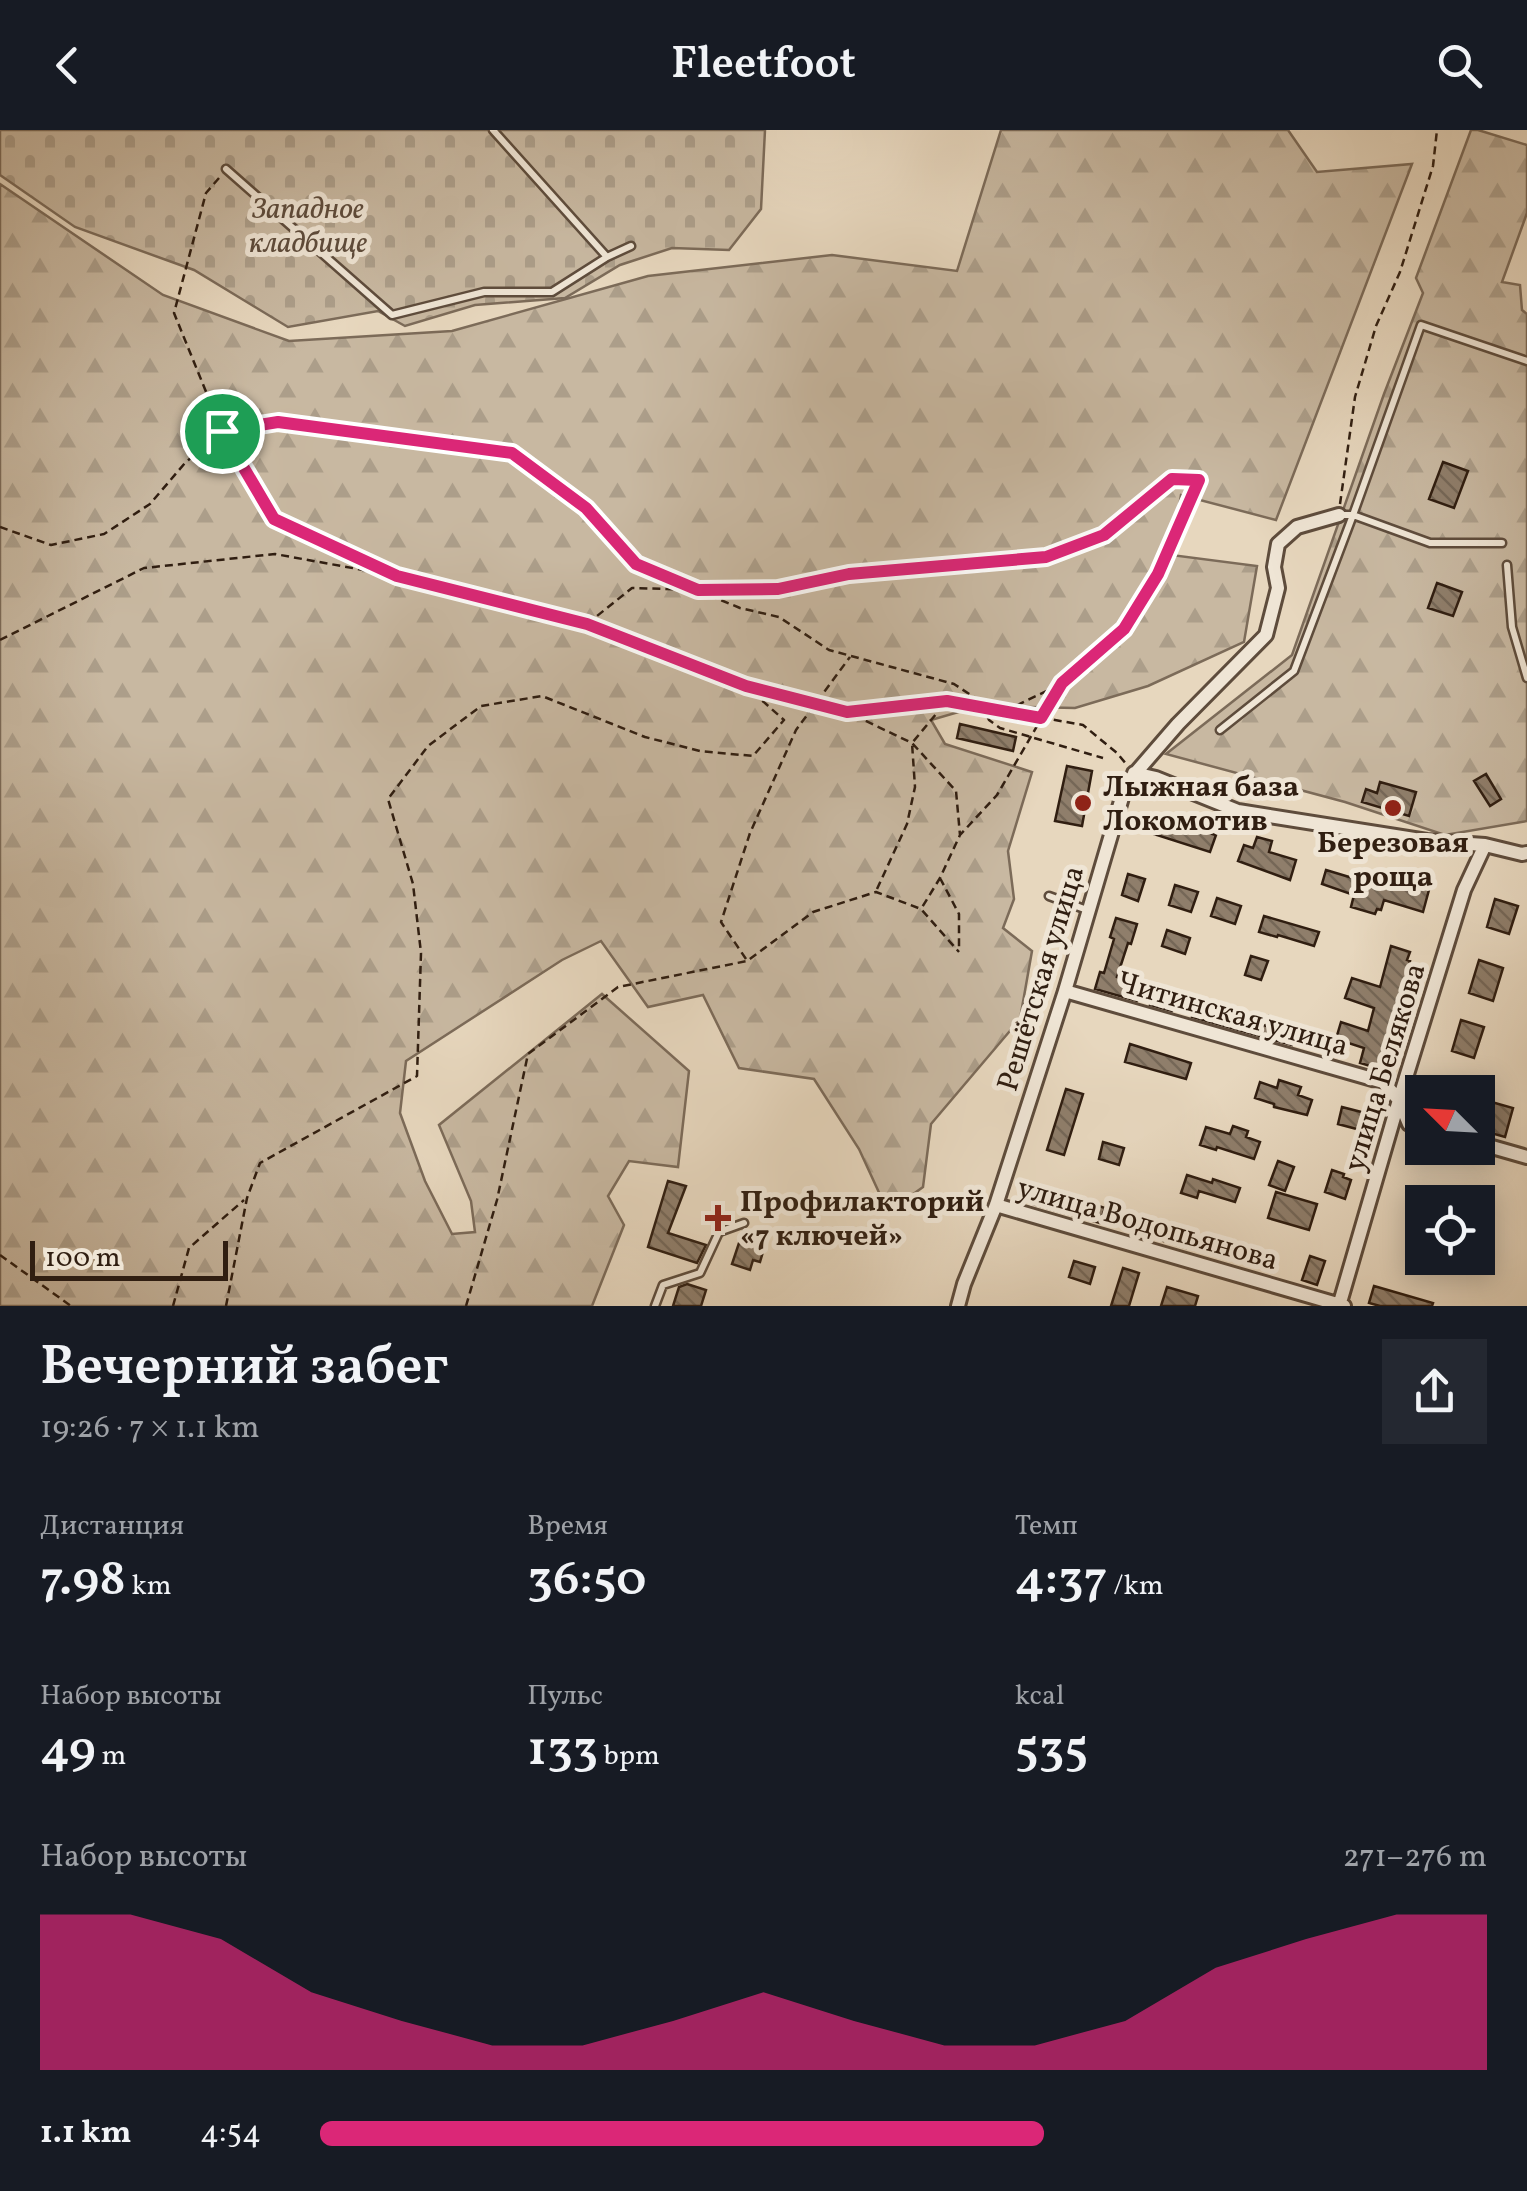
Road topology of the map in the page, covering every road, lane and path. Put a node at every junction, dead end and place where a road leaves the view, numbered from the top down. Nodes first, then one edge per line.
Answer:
1 (493, 130) edge
2 (1437, 130) edge
3 (226, 169) joint
4 (631, 246) dead end
5 (607, 257) junction
6 (1527, 361) edge
7 (222, 431) junction
8 (1346, 515) junction
9 (0, 527) edge
10 (1502, 543) dead end
11 (1506, 565) dead end
12 (397, 576) junction
13 (698, 590) junction
14 (587, 624) junction
15 (0, 640) edge
16 (850, 656) junction
17 (1527, 678) edge
18 (1062, 683) junction
19 (746, 686) junction
20 (947, 701) junction
21 (815, 704) junction
22 (983, 708) junction
23 (1004, 711) junction
24 (847, 712) junction
25 (1041, 718) junction
26 (1220, 730) dead end
27 (1030, 737) junction
28 (912, 743) junction
29 (1102, 758) dead end
30 (1134, 774) junction
31 (960, 835) junction
32 (1486, 845) junction
33 (1525, 853) edge
34 (940, 878) junction
35 (876, 892) junction
36 (1050, 896) dead end
37 (921, 909) junction
38 (1087, 910) junction
39 (747, 961) junction
40 (1065, 991) junction
41 (1399, 1100) junction
42 (1405, 1114) edge
43 (1495, 1148) edge
44 (1527, 1157) edge
45 (247, 1198) junction
46 (996, 1205) junction
47 (744, 1224) dead end
48 (0, 1255) edge
49 (71, 1306) edge
50 (173, 1306) edge
51 (226, 1306) edge
52 (466, 1306) edge
53 (655, 1306) edge
54 (958, 1306) edge
55 (1341, 1306) edge

1 - 5 lane
2 - 8 path
3 - 5 lane
3 - 7 path
4 - 5 lane
6 - 8 lane
7 - 9 path
7 - 12 path
7 - 13 path
8 - 10 lane
8 - 26 lane
8 - 30 street, Решётская улица
11 - 17 lane
12 - 14 path
12 - 15 path
13 - 14 path
13 - 16 path
13 - 18 path
14 - 19 path
16 - 21 path
16 - 22 path
18 - 23 path
18 - 25 path
19 - 21 path
19 - 45 path
20 - 22 path
20 - 24 path
20 - 28 path
21 - 24 path
21 - 39 path
22 - 23 path
22 - 27 path
23 - 25 path
24 - 28 path
25 - 27 path
25 - 30 path
27 - 29 path
27 - 31 path
28 - 31 path
28 - 35 path
30 - 32 street
30 - 38 street, Решётская улица
31 - 34 path
32 - 33 street
32 - 41 street, улица Белякова
34 - 37 path
34 - 37 path
35 - 37 path
35 - 39 path
36 - 38 lane
38 - 40 street, Решётская улица
39 - 52 path
40 - 41 street, Читинская улица
40 - 46 street, Решётская улица
41 - 42 street, Читинская улица
41 - 55 street, улица Белякова
43 - 44 street
45 - 50 path
45 - 51 path
46 - 54 street, Решётская улица
46 - 55 street, улица Водопьянова
47 - 53 lane
48 - 49 path

